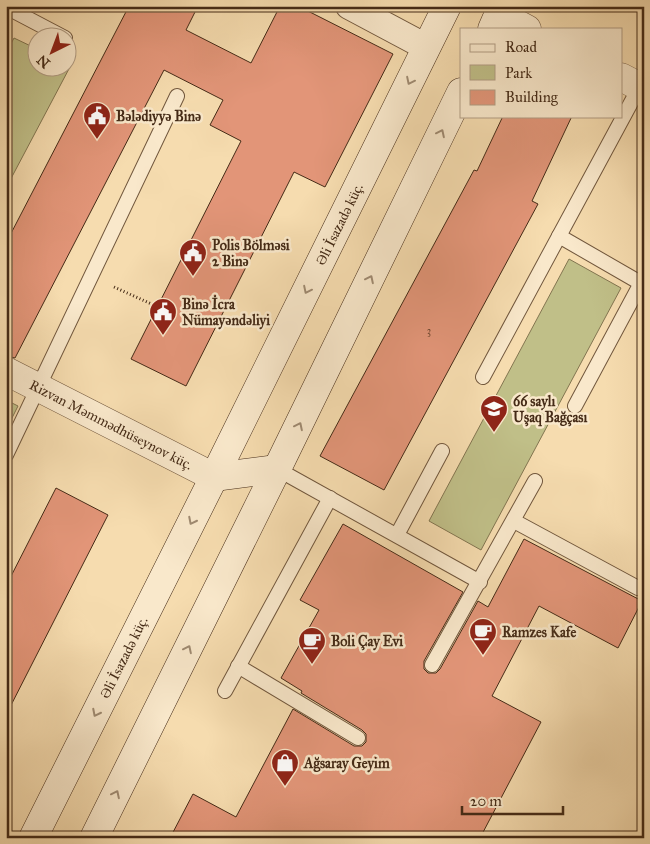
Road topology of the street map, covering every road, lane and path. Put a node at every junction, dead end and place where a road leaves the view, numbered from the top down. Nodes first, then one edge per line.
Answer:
1 (6, 6) edge
2 (349, 6) edge
3 (447, 6) edge
4 (494, 14) edge
5 (47, 28) edge
6 (525, 28) edge
7 (426, 48) junction
8 (635, 84) edge
9 (460, 94) edge
10 (177, 96) dead end
11 (622, 110) edge
12 (618, 118) edge
13 (559, 236) junction
14 (91, 276) junction
15 (642, 284) edge
16 (158, 307) dead end
17 (6, 371) edge
18 (482, 377) dead end
19 (39, 387) junction
20 (575, 406) dead end
21 (442, 450) dead end
22 (6, 455) edge
23 (277, 469) junction
24 (214, 477) junction
25 (534, 481) dead end
26 (330, 498) junction
27 (261, 502) junction
28 (514, 521) junction
29 (397, 535) junction
30 (480, 582) junction
31 (638, 588) dead end
32 (432, 665) dead end
33 (238, 666) junction
34 (225, 691) dead end
35 (358, 738) dead end
36 (33, 838) edge
37 (94, 838) edge

1 - 5 lane
2 - 7 street
3 - 7 main road, Əli İsazadə küç.
4 - 6 main road
7 -> 24 main road, Əli İsazadə küç.
8 - 11 lane
23 -> 9 main road
10 - 14 lane
12 - 13 lane
13 - 15 lane
13 - 18 lane
14 - 16 path
14 - 19 lane
15 - 20 lane
17 - 19 main road, Rizvan Məmmədhüseynov küç.
19 - 22 lane
19 - 24 main road, Rizvan Məmmədhüseynov küç.
21 - 29 lane
23 - 24 main road
23 - 26 lane
23 - 27 main road
24 - 27 main road, Rizvan Məmmədhüseynov küç.
24 -> 36 main road, Əli İsazadə küç.
25 - 28 lane
26 - 29 lane
26 - 33 lane
37 -> 27 main road
28 - 30 lane
28 - 31 lane
29 - 30 lane
30 - 32 lane
33 - 34 lane
33 - 35 lane

